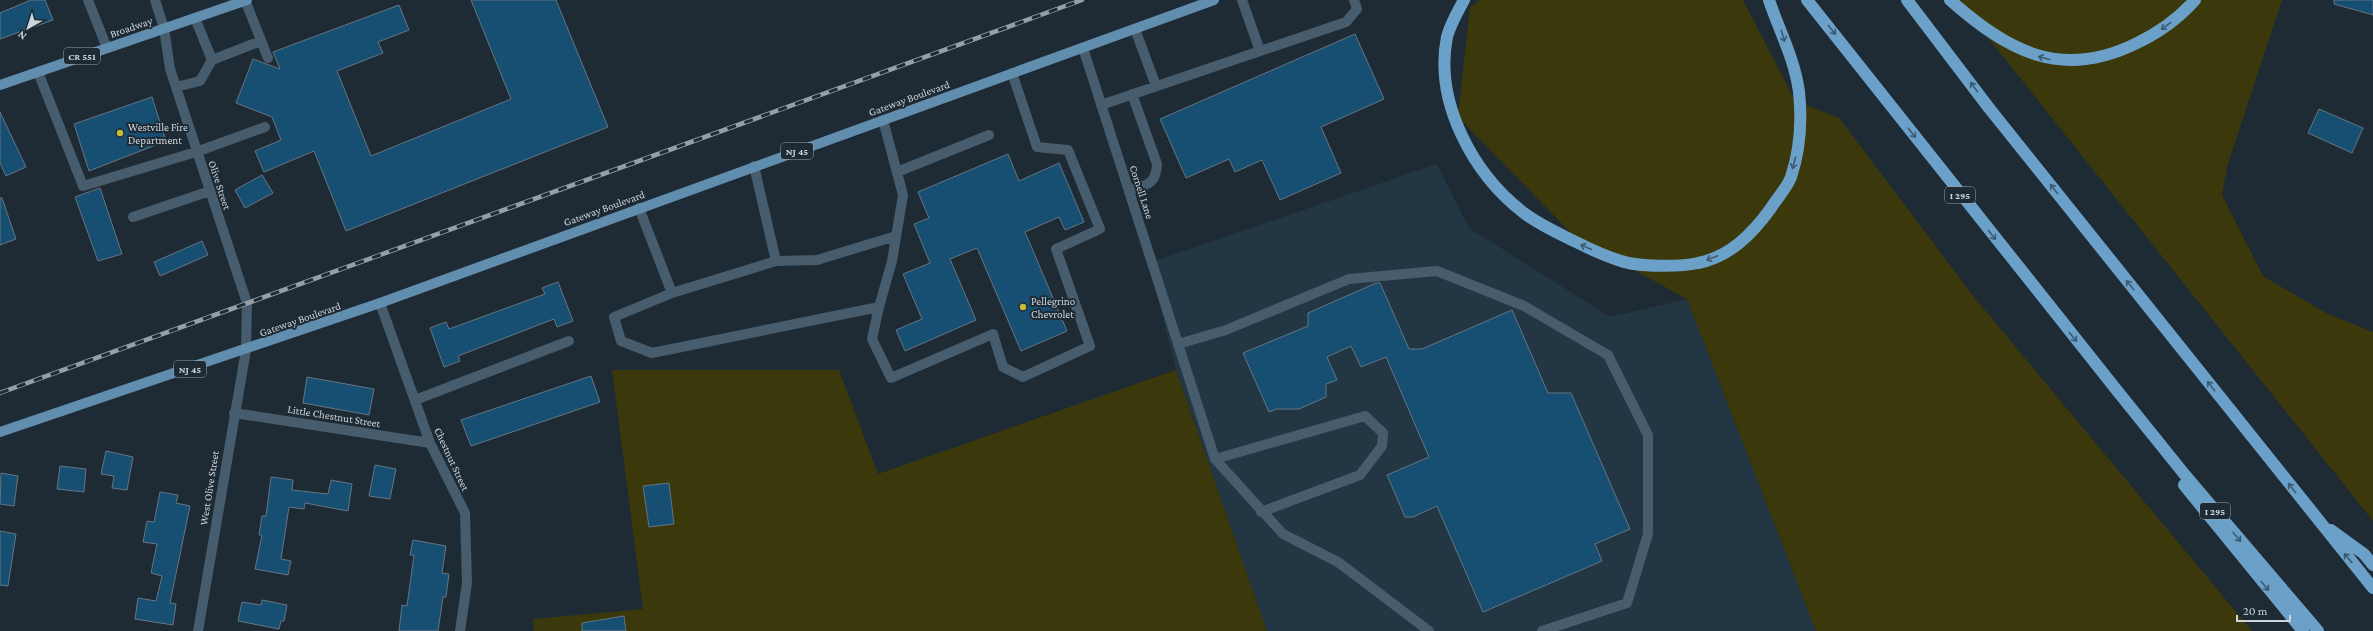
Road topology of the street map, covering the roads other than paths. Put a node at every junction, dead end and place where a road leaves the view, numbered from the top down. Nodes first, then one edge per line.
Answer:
1 (88, 0) edge
2 (155, 0) edge
3 (246, 0) edge
4 (1214, 0) edge
5 (1242, 0) edge
6 (1354, 0) edge
7 (1464, 0) edge
8 (1769, 0) edge
9 (1807, 0) edge
10 (1907, 0) edge
11 (1950, 0) edge
12 (2195, 0) edge
13 (195, 18) junction
14 (164, 28) junction
15 (1135, 29) junction
16 (261, 41) junction
17 (107, 48) junction
18 (1083, 48) junction
19 (1260, 51) junction
20 (268, 58) dead end
21 (212, 60) junction
22 (38, 72) junction
23 (1012, 74) junction
24 (0, 85) edge
25 (1156, 86) junction
26 (176, 87) junction
27 (1132, 94) junction
28 (1101, 105) junction
29 (883, 120) junction
30 (265, 127) dead end
31 (989, 135) dead end
32 (196, 152) junction
33 (754, 166) junction
34 (897, 172) junction
35 (1129, 191) junction
36 (210, 192) junction
37 (639, 208) junction
38 (133, 217) dead end
39 (896, 236) junction
40 (776, 261) junction
41 (672, 293) junction
42 (380, 303) junction
43 (879, 307) junction
44 (569, 341) dead end
45 (1178, 344) junction
46 (246, 350) junction
47 (2115, 388) junction
48 (415, 400) junction
49 (234, 413) junction
50 (0, 432) edge
51 (430, 443) junction
52 (1214, 459) junction
53 (1261, 512) junction
54 (2316, 519) junction
55 (2373, 565) edge
56 (2373, 588) edge
57 (198, 631) edge
58 (460, 631) edge
59 (1429, 631) edge
60 (1542, 631) edge
61 (2303, 631) edge
62 (2318, 631) edge

1 - 17 street
2 - 14 street, Olive Street
3 - 13 main road, Broadway / CR 551
3 - 16 street
4 - 15 main road, Gateway Boulevard / NJ 45
5 - 19 street
6 - 19 street
8 -> 7 highway
9 -> 47 highway, I 295
54 -> 10 highway
12 -> 11 highway
13 - 14 main road, Broadway / CR 551
13 - 21 street
14 - 17 main road, Broadway / CR 551
14 - 26 street, Olive Street
15 - 18 main road, Gateway Boulevard / NJ 45
15 - 25 street
16 - 20 street
16 - 21 street
17 - 22 main road, Broadway / CR 551
18 - 23 main road, Gateway Boulevard / NJ 45
18 - 28 street, Cornell Lane
19 - 25 street
21 - 26 street
22 - 24 main road, Broadway / CR 551
22 - 32 street
23 - 29 main road, Gateway Boulevard / NJ 45
23 - 43 street
25 - 27 street
26 - 32 street, Olive Street
27 - 28 street
27 - 35 street
28 - 35 street, Cornell Lane
29 - 33 main road, Gateway Boulevard / NJ 45
29 - 34 street
30 - 32 street
31 - 34 street
32 - 36 street, Olive Street
33 - 37 main road, Gateway Boulevard / NJ 45
33 - 40 street
34 - 39 street
35 - 45 street, Cornell Lane
36 - 38 street
36 - 46 street, Olive Street
37 - 41 street
37 - 42 main road, Gateway Boulevard / NJ 45
39 - 40 street
39 - 43 street
40 - 41 street
41 - 43 street
42 - 46 main road, Gateway Boulevard / NJ 45
42 - 48 street, Chestnut Street
44 - 48 street
45 - 52 street, Cornell Lane
45 - 60 street
46 - 49 street, West Olive Street
46 - 50 main road, Gateway Boulevard / NJ 45
47 -> 61 highway
47 -> 62 highway, I 295
48 - 51 street, Chestnut Street
49 - 51 street, Little Chestnut Street
49 - 57 street, West Olive Street
51 - 58 street, Chestnut Street
52 - 53 street
52 - 53 street
53 - 59 street
54 - 55 highway
56 -> 54 highway

